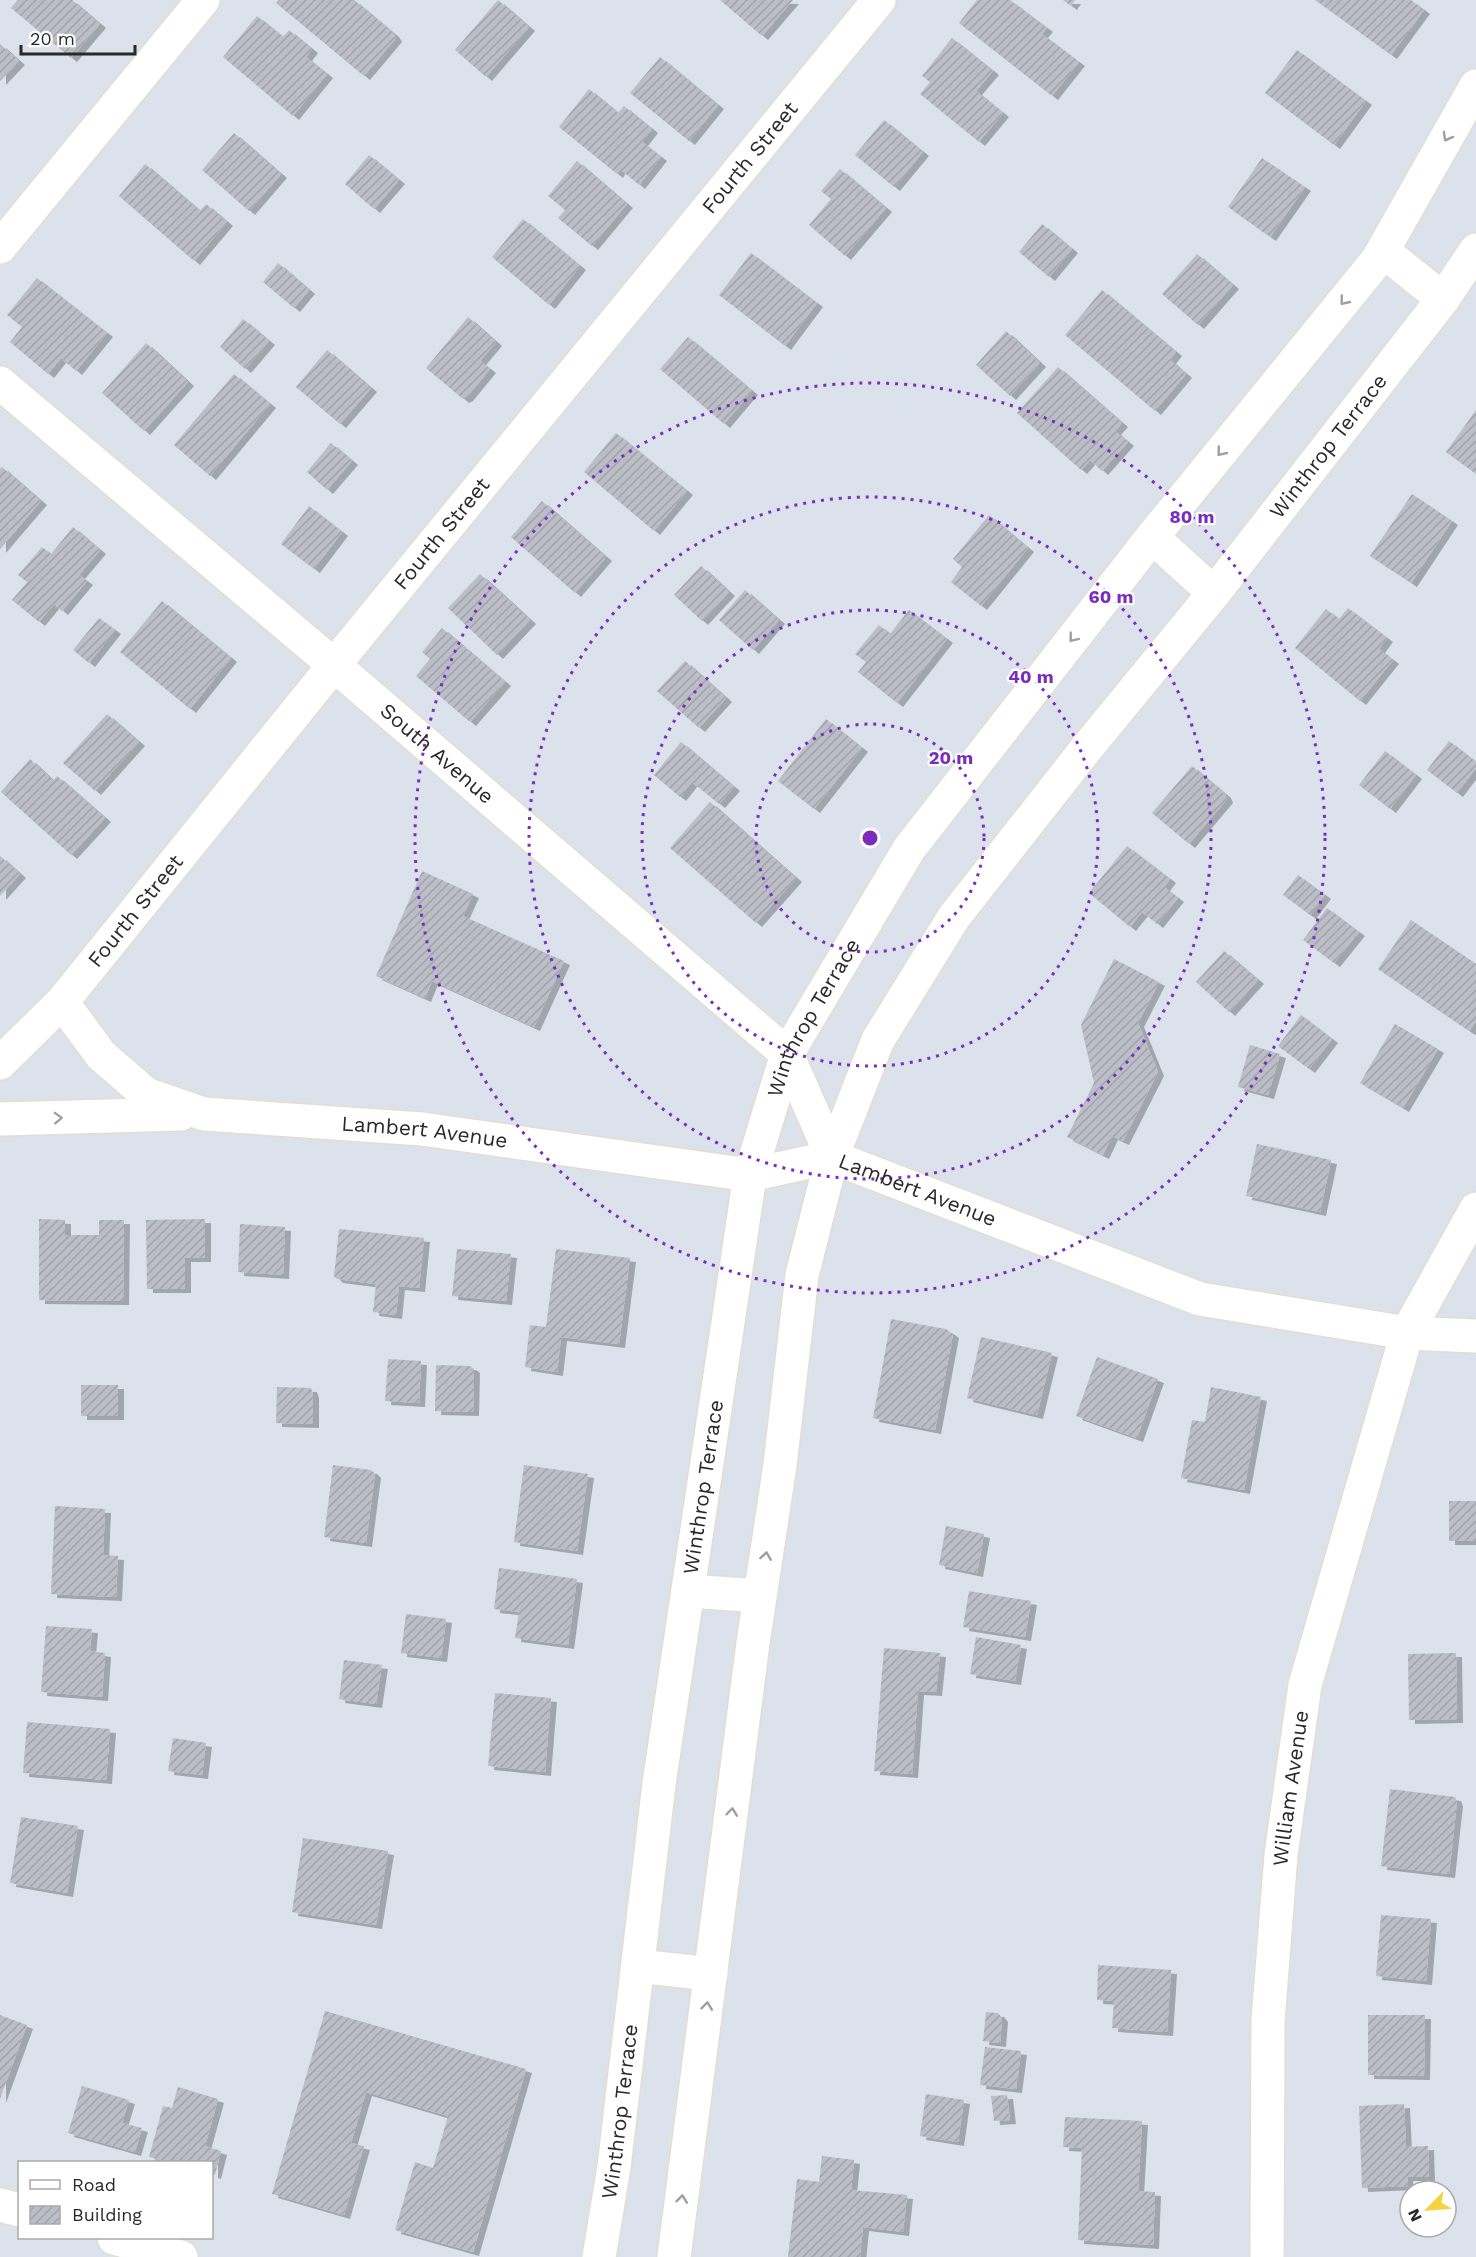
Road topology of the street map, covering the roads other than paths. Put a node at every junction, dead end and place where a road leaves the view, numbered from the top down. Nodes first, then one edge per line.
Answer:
1 (203, 0) edge
2 (879, 0) edge
3 (1476, 86) edge
4 (0, 247) edge
5 (1476, 250) edge
6 (1383, 251) junction
7 (1443, 299) junction
8 (0, 383) edge
9 (1152, 537) junction
10 (1214, 592) junction
11 (334, 665) junction
12 (62, 1002) junction
13 (787, 1054) junction
14 (0, 1063) edge
15 (204, 1114) junction
16 (0, 1119) edge
17 (832, 1157) junction
18 (750, 1175) junction
19 (1476, 1209) edge
20 (1407, 1333) junction
21 (1476, 1336) edge
22 (688, 1591) junction
23 (760, 1596) junction
24 (638, 1966) junction
25 (711, 1974) junction
26 (0, 2205) edge
27 (18, 2210) edge
28 (118, 2239) edge
29 (181, 2257) edge
30 (599, 2257) edge
31 (675, 2257) edge
32 (1267, 2257) edge

1 - 4 street
2 - 11 street, Fourth Street
3 -> 6 street, Winthrop Terrace
5 - 7 street, Winthrop Terrace
6 - 7 street
6 -> 9 street, Winthrop Terrace
7 - 10 street, Winthrop Terrace
8 - 11 street, South Avenue
9 - 10 street
9 -> 13 street, Winthrop Terrace
10 - 17 street, Winthrop Terrace
11 - 12 street, Fourth Street
11 - 13 street, South Avenue
12 - 14 street, Fourth Street
12 - 15 street, Lambert Avenue
13 - 17 street, South Avenue
13 - 18 street, Winthrop Terrace
16 -> 15 street, Lambert Avenue
15 - 18 street, Lambert Avenue
17 - 18 street, Lambert Avenue
17 - 20 street, Lambert Avenue
23 -> 17 street, Winthrop Terrace
18 - 22 street, Winthrop Terrace
19 - 20 street, William Avenue
20 - 21 street, Lambert Avenue
20 - 32 street, William Avenue
22 - 23 street, Winthrop Terrace
22 - 24 street, Winthrop Terrace
25 -> 23 street, Winthrop Terrace
24 - 25 street
24 - 30 street, Winthrop Terrace
31 -> 25 street, Winthrop Terrace
26 - 27 street
28 - 29 street

